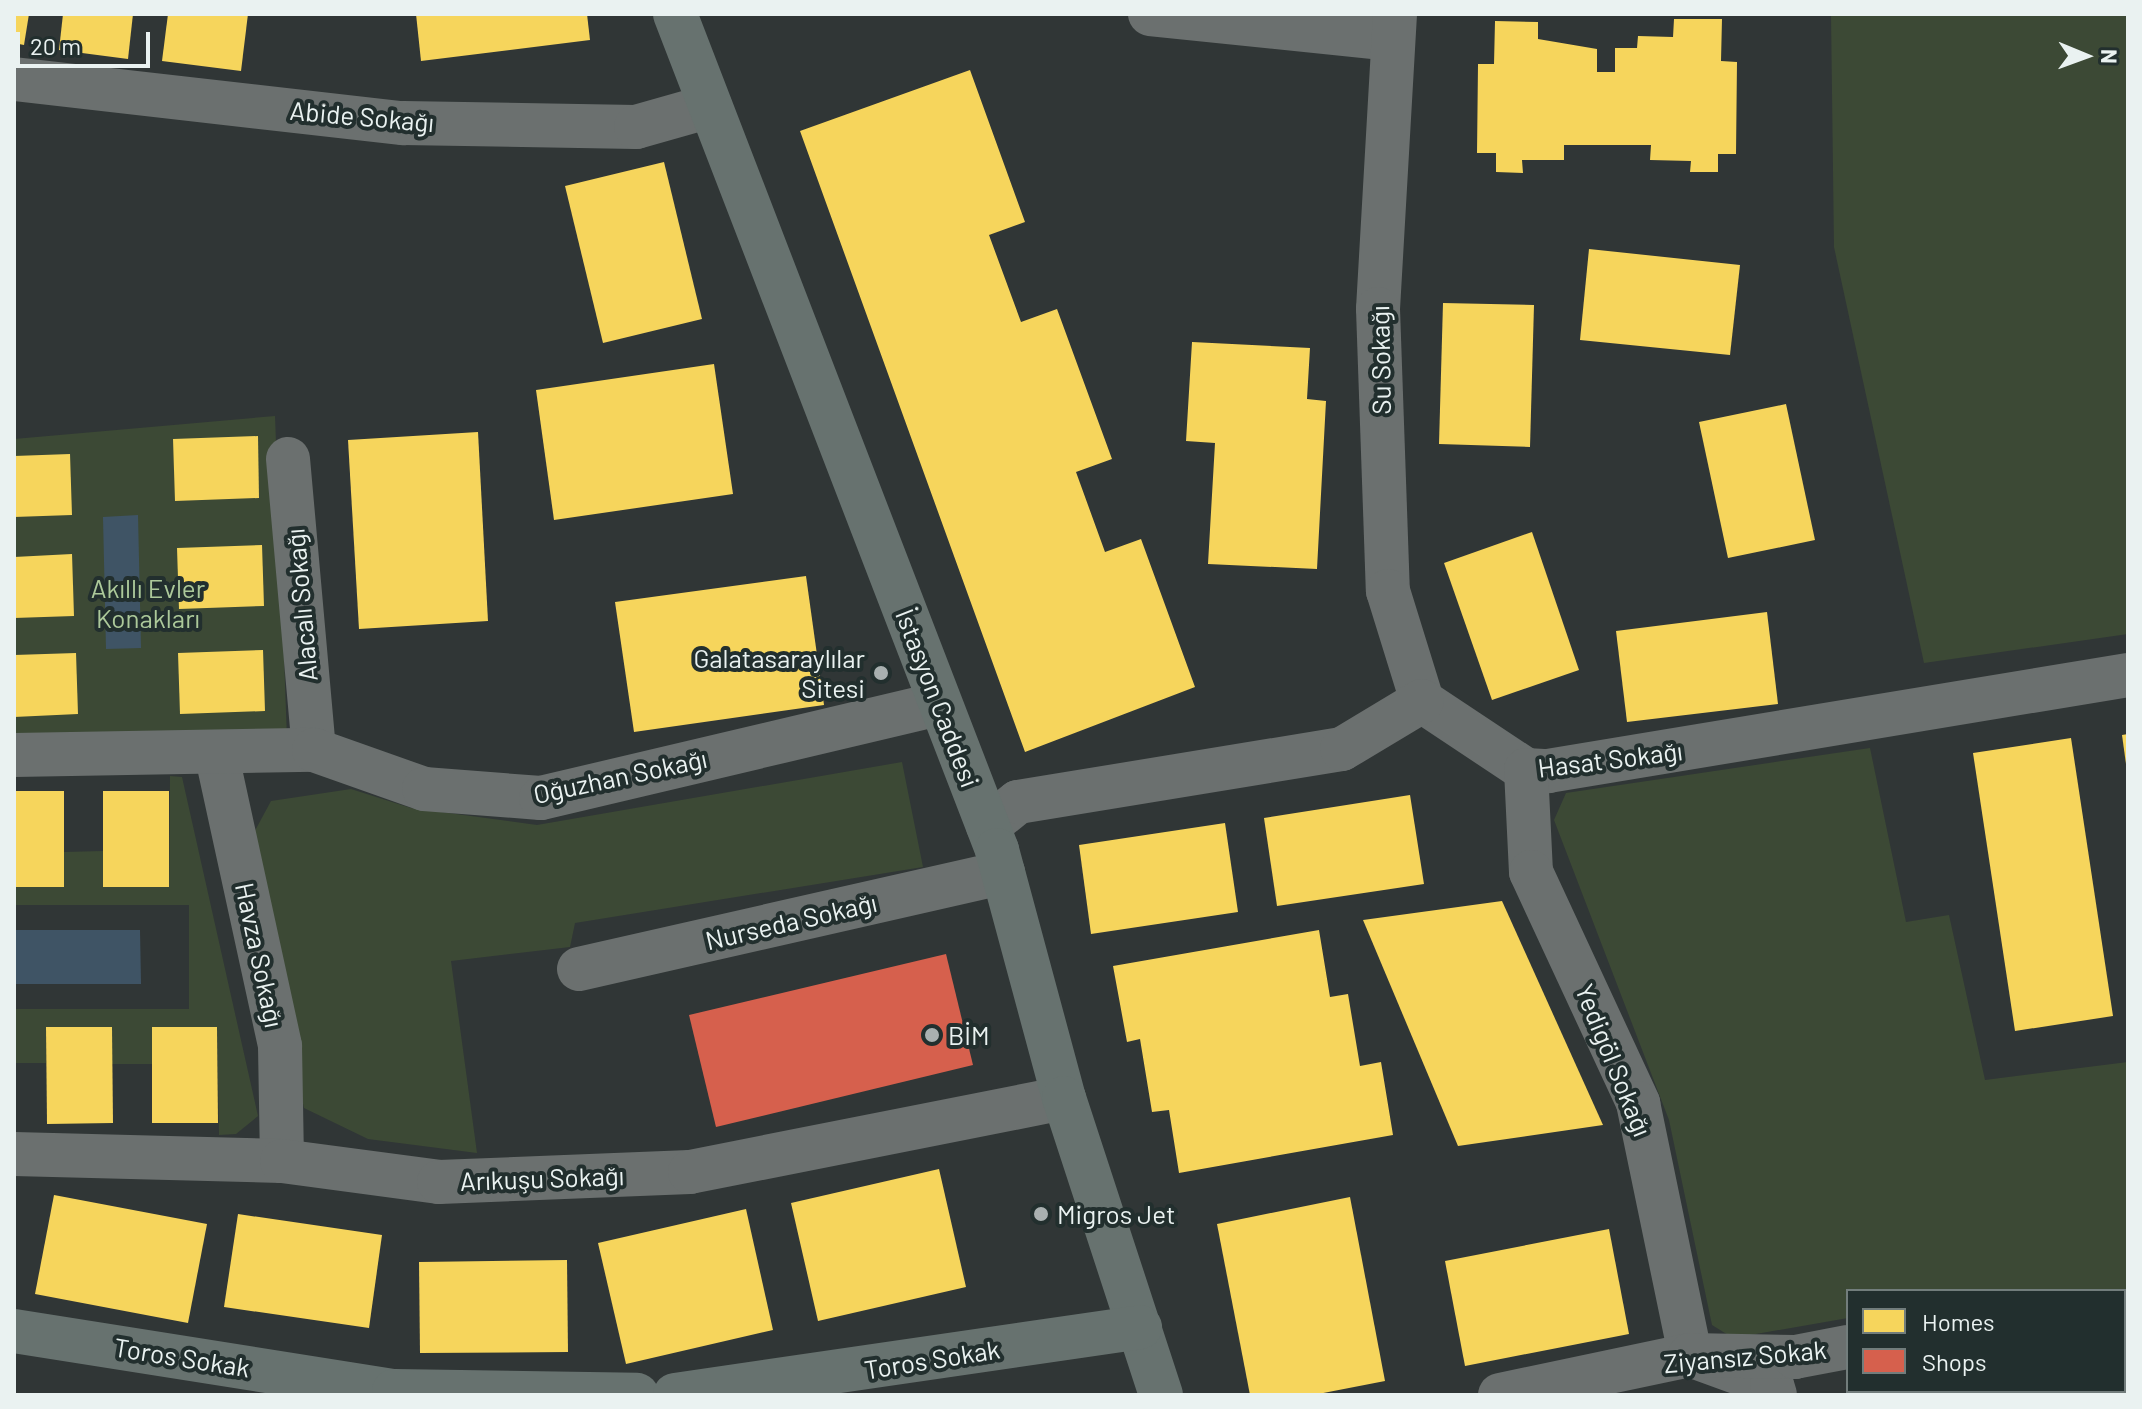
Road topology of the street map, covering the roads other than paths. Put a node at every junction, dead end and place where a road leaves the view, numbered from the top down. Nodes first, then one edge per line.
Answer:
1 (675, 14) edge
2 (1150, 14) edge
3 (1394, 26) edge
4 (14, 79) edge
5 (710, 106) junction
6 (288, 459) dead end
7 (2128, 675) edge
8 (1422, 701) junction
9 (939, 704) junction
10 (314, 750) junction
11 (216, 752) junction
12 (14, 755) edge
13 (1526, 770) junction
14 (988, 826) junction
15 (1003, 873) junction
16 (579, 969) dead end
17 (1064, 1098) junction
18 (14, 1154) edge
19 (282, 1161) junction
20 (1140, 1327) junction
21 (14, 1331) edge
22 (1846, 1347) edge
23 (1690, 1355) junction
24 (637, 1395) edge
25 (675, 1395) edge
26 (1161, 1395) edge
27 (1500, 1395) edge
28 (1775, 1395) edge

1 - 5 street, İstasyon Caddesi
2 - 3 street
3 - 8 street, Su Sokağı
4 - 5 street, Abide Sokağı
5 - 9 street, İstasyon Caddesi
6 - 10 street, Alacalı Sokağı
7 - 13 street, Hasat Sokağı
8 - 13 street, Hasat Sokağı
8 - 14 street
9 - 10 street, Oğuzhan Sokağı
9 - 14 street, İstasyon Caddesi
10 - 11 street, Oğuzhan Sokağı
11 - 12 street, Oğuzhan Sokağı
11 - 19 street, Havza Sokağı
13 - 23 street, Yedigöl Sokağı
14 - 15 street, İstasyon Caddesi
15 - 16 street, Nurseda Sokağı
15 - 17 street, İstasyon Caddesi
17 - 19 street, Arıkuşu Sokağı
17 - 20 street, İstasyon Caddesi
18 - 19 street, Arıkuşu Sokağı
20 - 25 street, Toros Sokak
20 - 26 street, İstasyon Caddesi
21 - 24 street, Toros Sokak
22 - 23 street, Ziyansız Sokak
23 - 27 street, Ziyansız Sokak
23 - 28 street

